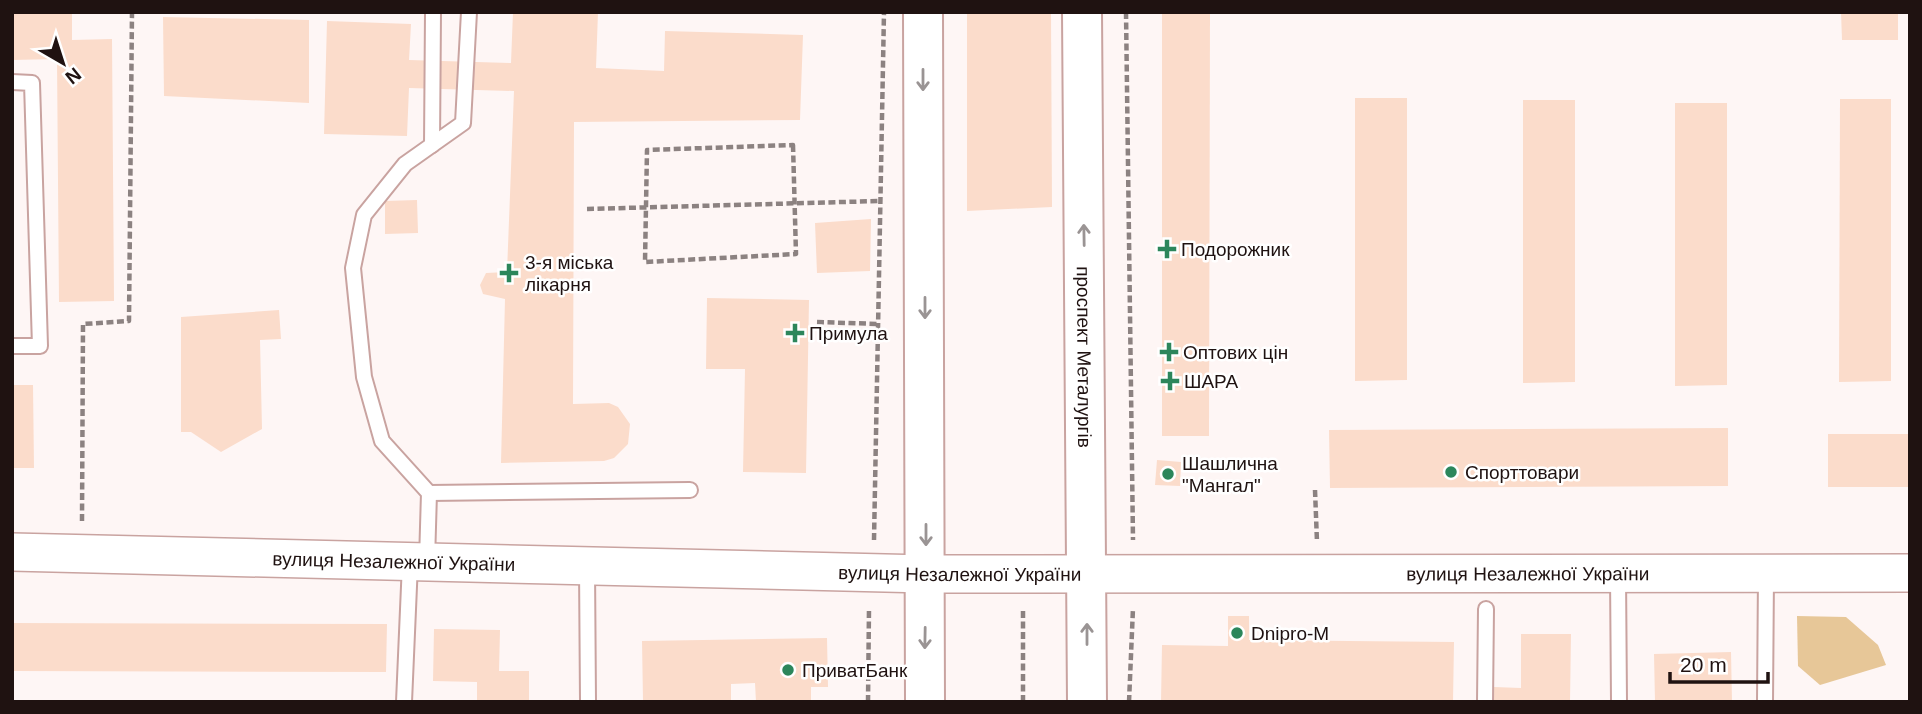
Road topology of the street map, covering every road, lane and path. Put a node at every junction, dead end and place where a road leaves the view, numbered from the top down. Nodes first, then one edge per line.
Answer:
1 (132, 12) edge
2 (433, 12) edge
3 (469, 12) edge
4 (884, 12) edge
5 (923, 12) edge
6 (1082, 12) edge
7 (1126, 12) edge
8 (12, 82) edge
9 (432, 145) junction
10 (880, 201) junction
11 (794, 203) junction
12 (646, 207) junction
13 (587, 209) dead end
14 (817, 322) dead end
15 (879, 324) junction
16 (12, 345) edge
17 (690, 490) dead end
18 (1315, 490) dead end
19 (429, 493) junction
20 (12, 552) edge
21 (81, 552) junction
22 (418, 561) junction
23 (587, 565) junction
24 (872, 570) junction
25 (926, 573) junction
26 (1087, 573) junction
27 (1317, 573) junction
28 (1618, 573) junction
29 (1766, 573) junction
30 (1910, 573) edge
31 (1134, 574) junction
32 (1023, 604) dead end
33 (1486, 609) dead end
34 (404, 702) edge
35 (588, 702) edge
36 (868, 702) edge
37 (925, 702) edge
38 (1023, 702) edge
39 (1087, 702) edge
40 (1129, 702) edge
41 (1485, 702) edge
42 (1619, 702) edge
43 (1765, 702) edge

1 - 21 path
2 - 9 lane
3 - 9 lane
4 - 10 path
5 -> 25 main road
26 -> 6 main road, проспект Металургів
7 - 31 path
8 - 16 lane
9 - 19 lane
10 - 11 path
10 - 15 path
11 - 12 path
11 - 12 path
11 - 12 path
12 - 13 path
14 - 15 path
15 - 24 path
17 - 19 lane
18 - 27 path
19 - 22 lane
20 - 21 street, вулиця Незалежної України
21 - 22 street, вулиця Незалежної України
22 - 23 street, вулиця Незалежної України
22 - 34 lane
23 - 24 street, вулиця Незалежної України
23 - 35 lane
24 - 25 street, вулиця Незалежної України
24 - 36 path
25 - 26 street, вулиця Незалежної України
25 -> 37 main road
26 - 31 street, вулиця Незалежної України
39 -> 26 main road, проспект Металургів
27 - 28 street, вулиця Незалежної України
27 - 31 street, вулиця Незалежної України
28 - 29 street, вулиця Незалежної України
28 - 42 lane
29 - 30 street, вулиця Незалежної України
29 - 43 lane
31 - 40 path
32 - 38 path
33 - 41 lane

